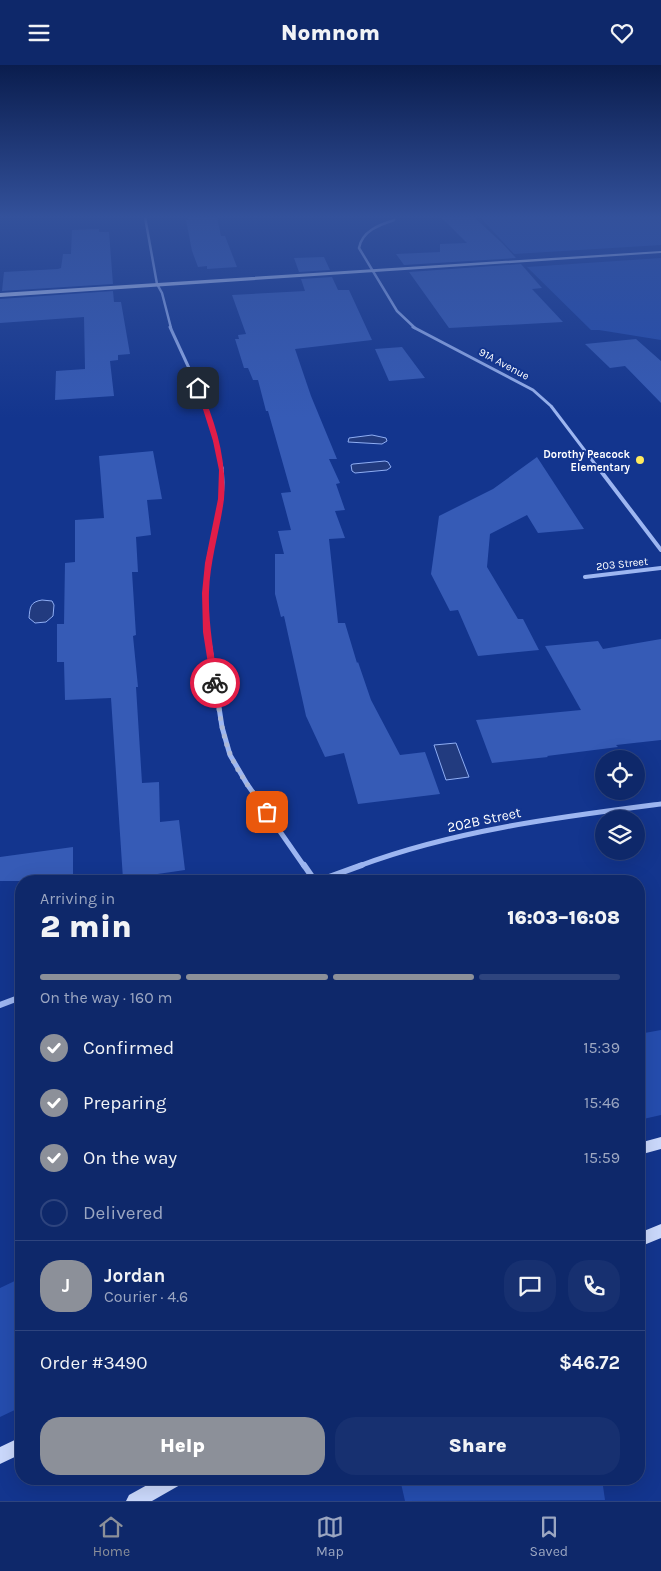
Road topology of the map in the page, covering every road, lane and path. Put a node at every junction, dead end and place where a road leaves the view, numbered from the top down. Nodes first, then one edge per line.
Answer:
1 (157, 284) joint
2 (380, 284) edge
3 (0, 295) edge
4 (661, 549) edge
5 (661, 569) edge
6 (585, 577) dead end
7 (661, 804) edge
8 (312, 875) edge
9 (333, 875) edge
10 (15, 999) edge
11 (0, 1005) edge
12 (661, 1143) edge
13 (645, 1147) edge
14 (661, 1231) edge
15 (645, 1238) edge
16 (15, 1448) edge
17 (0, 1456) edge
18 (163, 1485) edge
19 (135, 1501) edge

1 - 3 street
1 - 8 street
2 - 4 street, 91A Avenue
5 - 6 street, 203 Street
7 - 9 street, 202B Street
10 - 11 street
12 - 13 street
14 - 15 street
16 - 17 street
18 - 19 street

